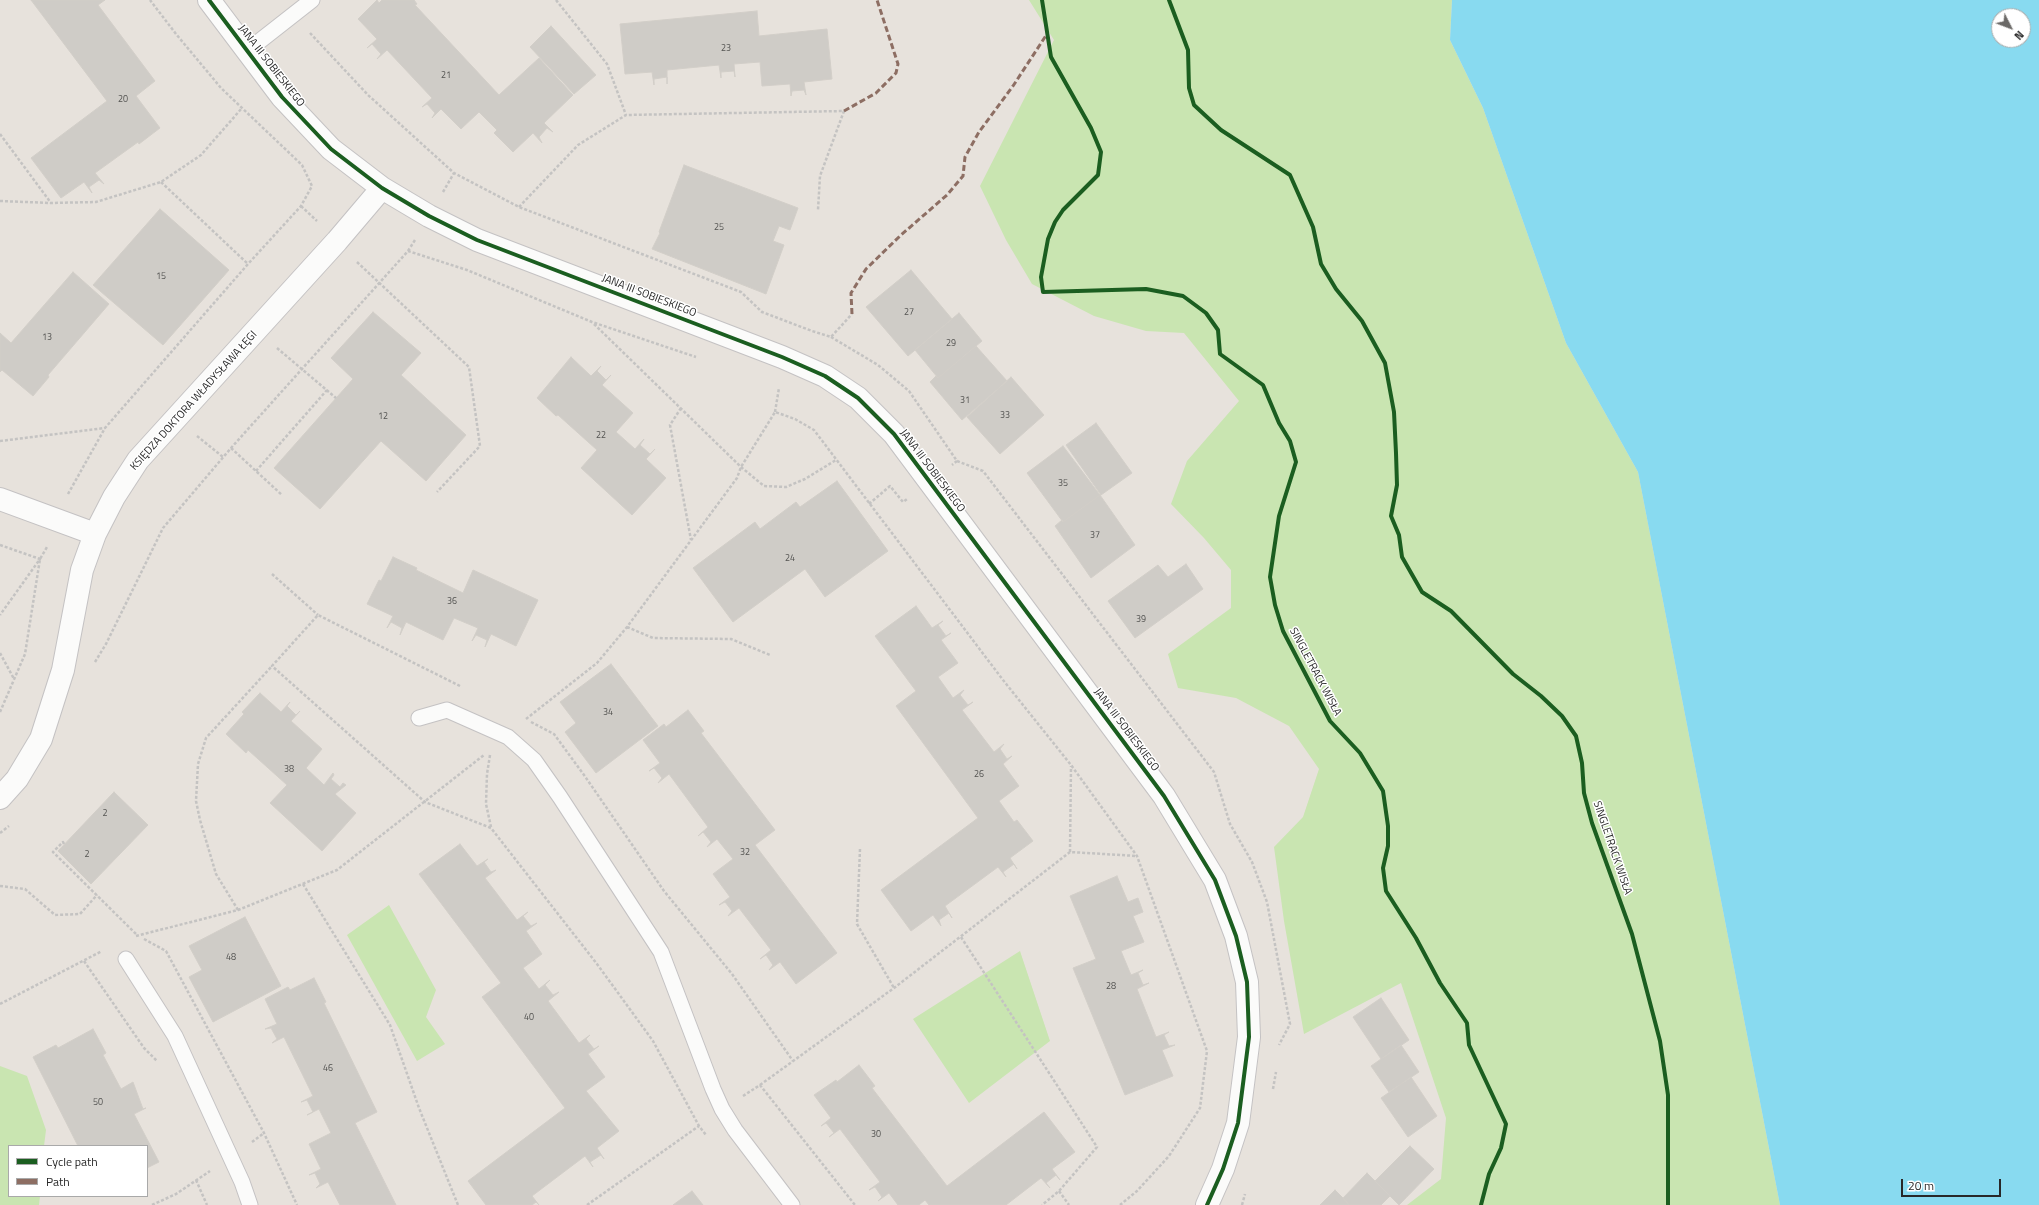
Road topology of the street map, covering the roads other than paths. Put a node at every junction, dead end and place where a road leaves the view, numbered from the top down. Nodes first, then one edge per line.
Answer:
1 (210, 0) edge
2 (312, 0) edge
3 (247, 52) junction
4 (382, 188) junction
5 (0, 499) edge
6 (95, 534) junction
7 (419, 718) dead end
8 (0, 798) edge
9 (126, 959) dead end
10 (250, 1205) edge
11 (792, 1205) edge
12 (1207, 1205) edge

1 - 3 street, JANA III SOBIESKIEGO
2 - 3 lane
3 - 4 street, JANA III SOBIESKIEGO
4 - 6 street, KSIĘDZA DOKTORA WŁADYSŁAWA ŁĘGI
4 - 12 street, JANA III SOBIESKIEGO
5 - 6 street
6 - 8 street, KSIĘDZA DOKTORA WŁADYSŁAWA ŁĘGI
7 - 11 lane
9 - 10 lane

